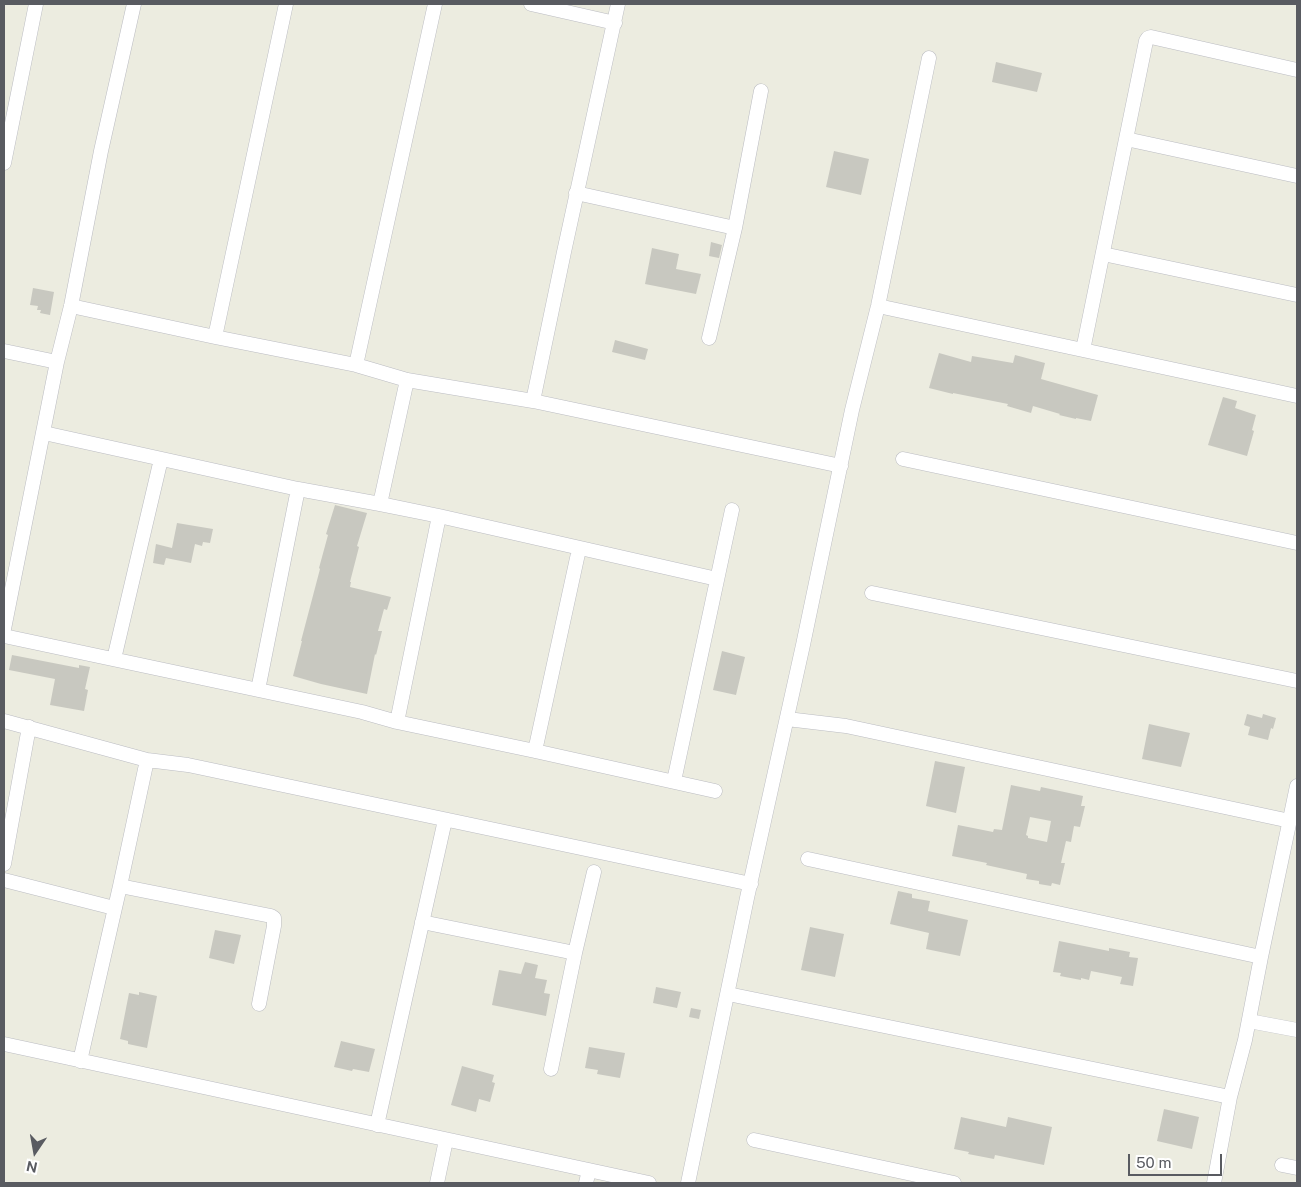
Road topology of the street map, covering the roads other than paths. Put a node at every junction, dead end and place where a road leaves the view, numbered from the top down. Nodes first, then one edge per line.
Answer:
1 (36, 4) edge
2 (134, 4) edge
3 (286, 4) edge
4 (435, 4) edge
5 (531, 4) edge
6 (618, 4) edge
7 (615, 22) junction
8 (929, 58) dead end
9 (1297, 70) edge
10 (761, 91) dead end
11 (1126, 140) junction
12 (4, 157) edge
13 (1297, 176) edge
14 (576, 193) junction
15 (735, 228) junction
16 (1102, 254) junction
17 (1297, 295) edge
18 (71, 306) junction
19 (878, 306) junction
20 (215, 337) junction
21 (709, 338) dead end
22 (1083, 350) junction
23 (4, 351) edge
24 (57, 362) junction
25 (356, 365) junction
26 (407, 380) junction
27 (1297, 396) edge
28 (533, 402) junction
29 (44, 433) junction
30 (161, 459) junction
31 (903, 459) dead end
32 (841, 466) junction
33 (298, 489) junction
34 (380, 504) junction
35 (732, 510) dead end
36 (439, 516) junction
37 (1297, 543) edge
38 (579, 549) junction
39 (717, 579) junction
40 (872, 593) dead end
41 (4, 629) edge
42 (4, 636) edge
43 (114, 659) junction
44 (1297, 682) edge
45 (258, 690) junction
46 (787, 719) junction
47 (4, 721) edge
48 (397, 722) junction
49 (28, 727) junction
50 (535, 750) junction
51 (147, 760) junction
52 (674, 781) junction
53 (1297, 786) edge
54 (715, 791) dead end
55 (445, 820) junction
56 (1290, 820) junction
57 (808, 859) dead end
58 (4, 864) edge
59 (594, 872) dead end
60 (4, 880) edge
61 (751, 884) junction
62 (120, 886) junction
63 (114, 908) junction
64 (422, 922) junction
65 (575, 953) junction
66 (1260, 957) junction
67 (728, 994) junction
68 (259, 1004) dead end
69 (1249, 1021) junction
70 (1297, 1030) edge
71 (4, 1044) edge
72 (80, 1061) junction
73 (552, 1069) dead end
74 (1230, 1097) junction
75 (377, 1125) junction
76 (446, 1140) junction
77 (754, 1140) dead end
78 (1282, 1165) dead end
79 (1297, 1168) edge
80 (588, 1177) edge
81 (437, 1183) edge
82 (649, 1183) edge
83 (688, 1183) edge
84 (954, 1183) edge
85 (1214, 1183) edge

1 - 12 street
2 - 18 street
3 - 20 street
4 - 25 street
5 - 7 street
6 - 7 street
7 - 14 street
8 - 19 street
9 - 11 street
10 - 15 street
11 - 13 street
11 - 16 street
14 - 15 street
14 - 28 street
15 - 21 street
16 - 17 street
16 - 22 street
18 - 20 street
18 - 24 street
19 - 22 street
19 - 32 street
20 - 25 street
22 - 27 street
23 - 24 street
24 - 29 street
25 - 26 street
26 - 28 street
26 - 34 street
28 - 32 street
29 - 30 street
29 - 41 street
30 - 33 street
30 - 43 street
31 - 37 street
32 - 46 street
33 - 34 street
33 - 45 street
34 - 36 street
35 - 39 street
36 - 38 street
36 - 48 street
38 - 39 street
38 - 50 street
39 - 52 street
40 - 44 street
42 - 43 street
43 - 45 street
45 - 48 street
46 - 56 street
46 - 61 street
47 - 49 street
48 - 50 street
49 - 51 street
49 - 58 street
50 - 52 street
51 - 55 street
51 - 62 street
52 - 54 street
53 - 56 street
55 - 61 street
55 - 64 street
56 - 66 street
57 - 66 street
59 - 65 street
60 - 63 street
61 - 67 street
62 - 63 street
62 - 68 street
63 - 72 street
64 - 65 street
64 - 75 street
65 - 73 street
66 - 69 street
67 - 74 street
67 - 83 street
69 - 70 street
69 - 74 street
71 - 72 street
72 - 75 street
74 - 85 street
75 - 76 street
76 - 80 street
76 - 81 street
77 - 84 street
78 - 79 street
80 - 82 street

